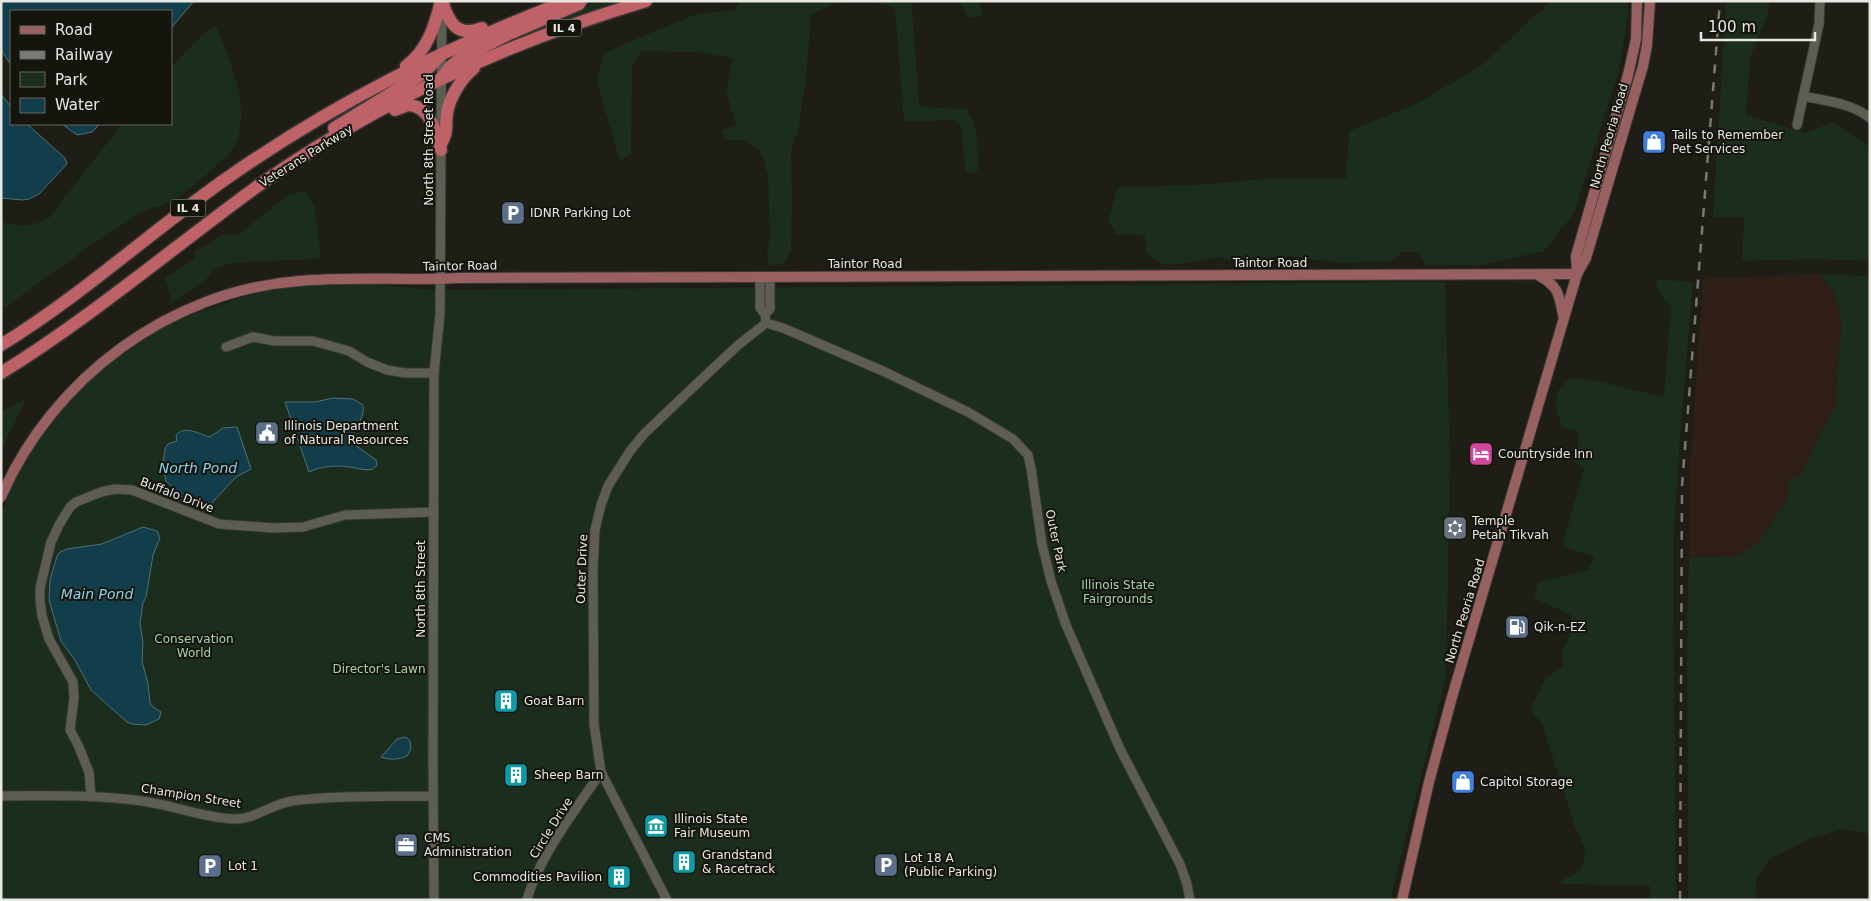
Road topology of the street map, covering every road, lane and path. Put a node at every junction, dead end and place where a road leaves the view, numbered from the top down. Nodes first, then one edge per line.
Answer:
1 (442, 1) edge
2 (550, 1) edge
3 (567, 1) edge
4 (581, 1) edge
5 (646, 1) edge
6 (1637, 1) edge
7 (1650, 1) edge
8 (1820, 1) edge
9 (442, 53) junction
10 (483, 60) junction
11 (441, 80) junction
12 (383, 83) junction
13 (1803, 96) junction
14 (1870, 118) edge
15 (1797, 125) dead end
16 (441, 147) junction
17 (310, 152) junction
18 (288, 166) junction
19 (1537, 274) junction
20 (1577, 274) junction
21 (765, 277) junction
22 (441, 279) junction
23 (766, 319) junction
24 (1563, 319) junction
25 (1, 345) edge
26 (226, 347) dead end
27 (1, 373) edge
28 (434, 373) junction
29 (1, 497) edge
30 (434, 512) junction
31 (601, 772) junction
32 (1, 796) edge
33 (91, 796) junction
34 (433, 796) junction
35 (434, 900) edge
36 (527, 900) edge
37 (667, 900) edge
38 (1190, 900) edge
39 (1402, 900) edge

1 - 2 highway
1 - 9 street, North 8th Street Road
1 - 12 highway
3 - 9 highway, Veterans Parkway / IL 4
4 - 11 highway
5 - 10 highway, Veterans Parkway / IL 4
6 - 20 main road, North Peoria Road
7 - 20 main road, North Peoria Road
8 - 13 street
9 - 11 street, North 8th Street Road
9 - 12 highway, Veterans Parkway / IL 4
9 - 18 highway
10 - 11 highway, Veterans Parkway / IL 4
10 - 16 highway
11 - 16 street, North 8th Street Road
11 - 17 highway, Veterans Parkway / IL 4
12 - 25 highway, Veterans Parkway / IL 4
13 - 14 street
13 - 15 street
16 - 17 highway
16 - 22 street, North 8th Street Road
17 - 18 highway, Veterans Parkway / IL 4
18 - 27 highway, Veterans Parkway / IL 4
19 - 20 main road, Taintor Road
19 - 21 main road, Taintor Road
19 - 24 main road
20 - 24 main road, North Peoria Road
21 - 22 main road, Taintor Road
21 - 23 street
22 - 28 street, North 8th Street
22 - 29 main road, Taintor Road
23 - 31 street, Outer Drive
23 - 38 street, Outer Park
24 - 39 main road, North Peoria Road
26 - 28 street
28 - 30 street, North 8th Street
30 - 33 street, Buffalo Drive
30 - 34 street, North 8th Street
31 - 36 street, Circle Drive
31 - 37 street, Outer Drive
32 - 33 street, Champion Street
33 - 34 street, Champion Street
34 - 35 street, North 8th Street

